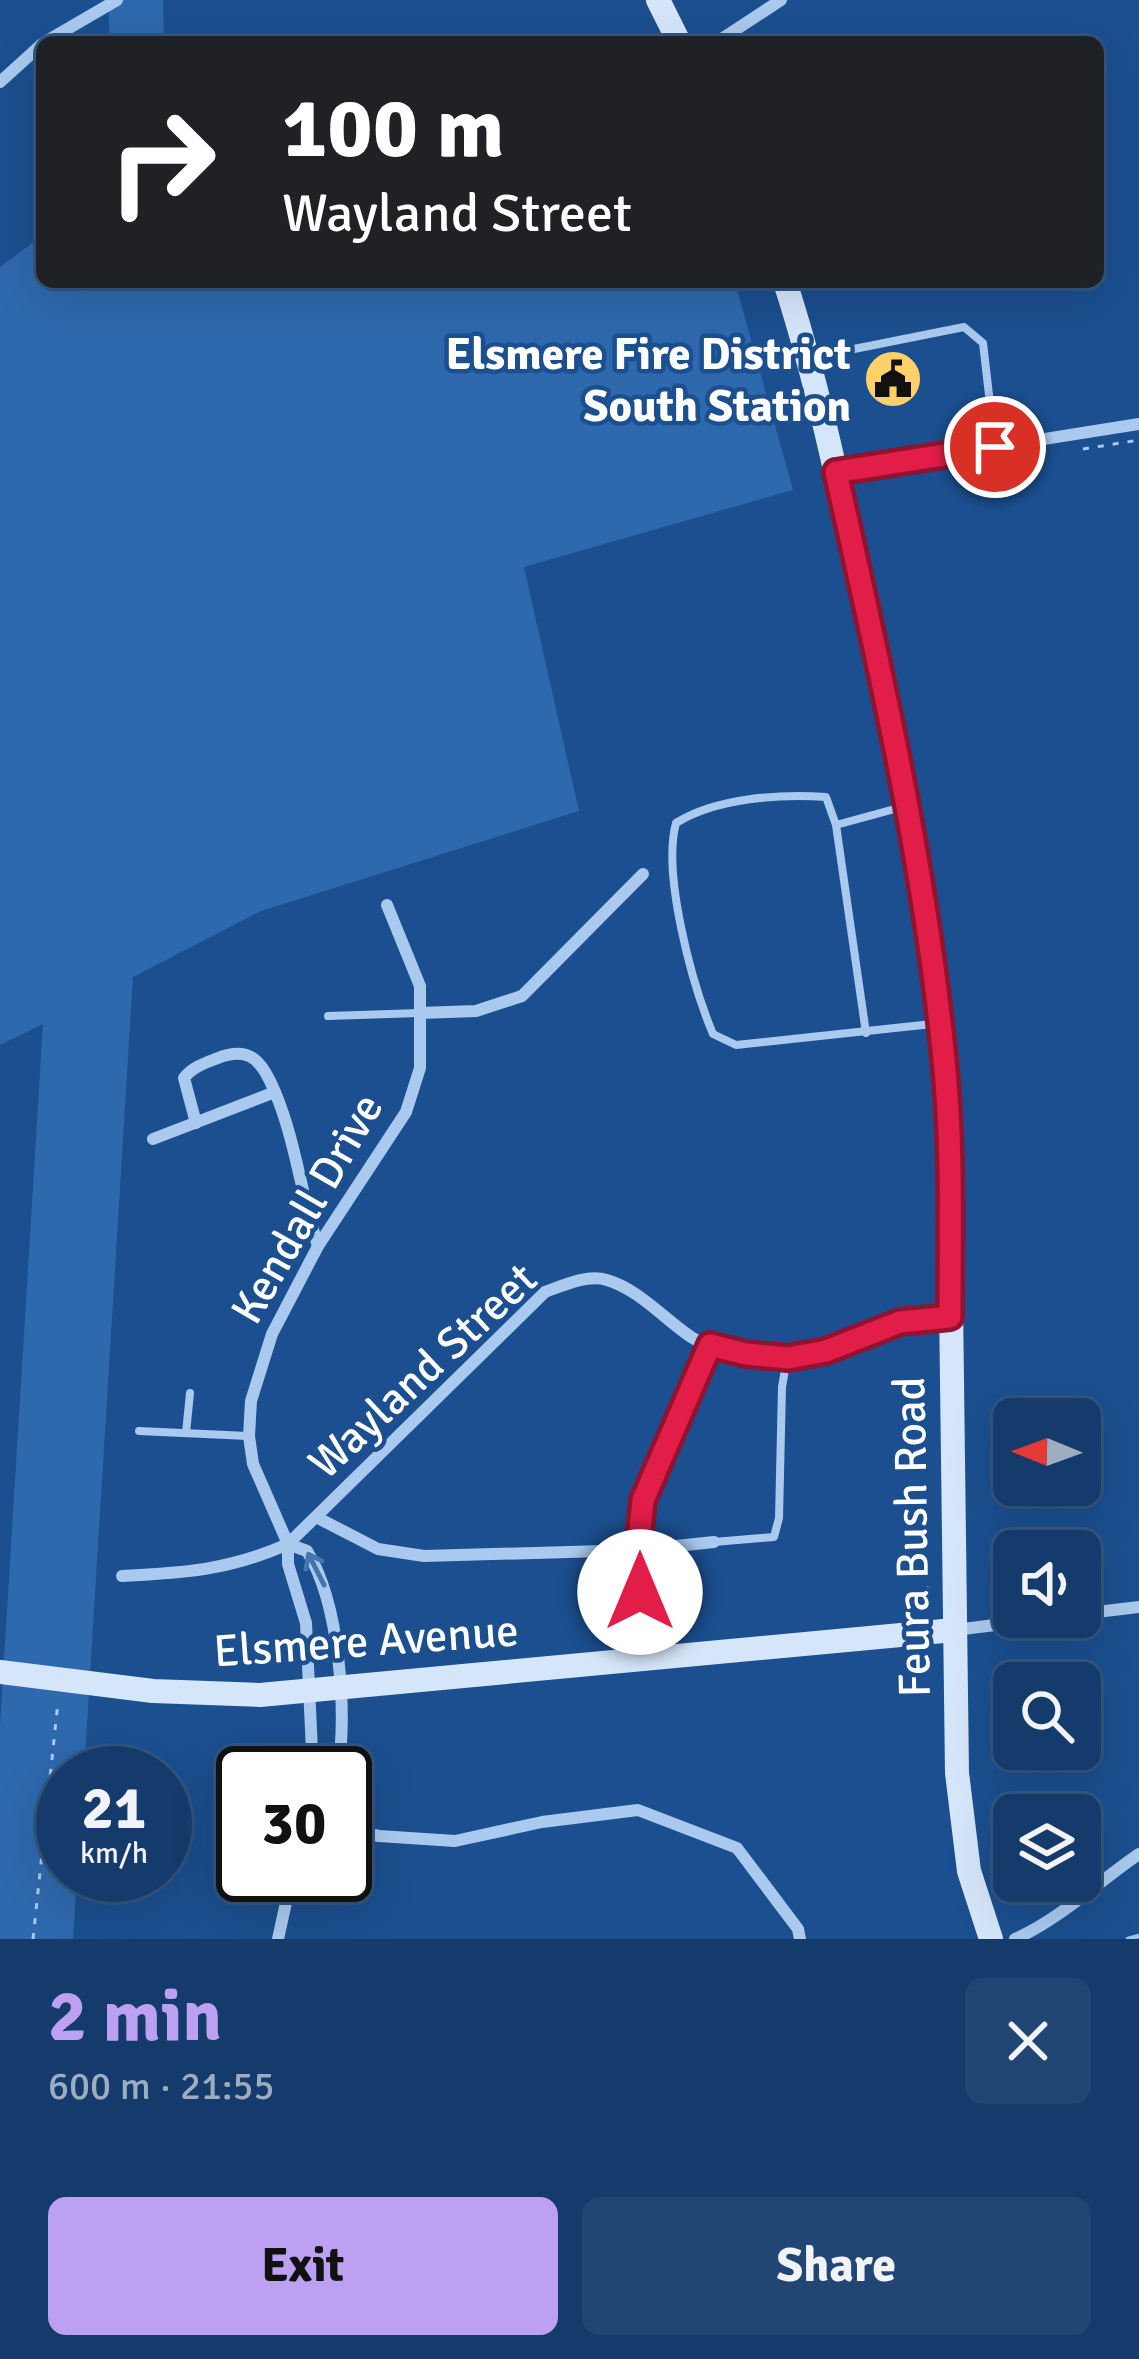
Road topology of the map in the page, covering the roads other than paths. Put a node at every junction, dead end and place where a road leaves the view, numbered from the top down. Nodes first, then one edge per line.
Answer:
1 (117, 0) edge
2 (658, 0) edge
3 (782, 0) edge
4 (56, 36) edge
5 (676, 36) edge
6 (726, 36) edge
7 (36, 50) edge
8 (0, 82) edge
9 (787, 288) edge
10 (806, 359) junction
11 (1139, 424) edge
12 (995, 447) junction
13 (836, 472) junction
14 (909, 805) junction
15 (836, 825) junction
16 (644, 874) dead end
17 (387, 904) dead end
18 (420, 1013) junction
19 (328, 1016) dead end
20 (940, 1023) junction
21 (866, 1033) junction
22 (275, 1092) junction
23 (196, 1123) junction
24 (153, 1139) dead end
25 (318, 1246) junction
26 (950, 1317) junction
27 (710, 1345) junction
28 (788, 1358) junction
29 (190, 1393) dead end
30 (139, 1431) dead end
31 (186, 1433) junction
32 (249, 1436) junction
33 (316, 1517) junction
34 (714, 1542) joint
35 (288, 1544) junction
36 (638, 1550) junction
37 (122, 1576) dead end
38 (1139, 1607) edge
39 (1101, 1612) edge
40 (993, 1625) edge
41 (954, 1630) junction
42 (643, 1661) junction
43 (0, 1672) edge
44 (339, 1690) junction
45 (311, 1692) junction
46 (312, 1746) edge
47 (338, 1746) edge
48 (372, 1835) edge
49 (1139, 1854) edge
50 (286, 1902) edge
51 (278, 1939) edge
52 (800, 1939) edge
53 (991, 1939) edge
54 (1015, 1939) edge

1 - 4 street
2 - 5 main road
3 - 6 street
7 - 8 street
9 - 10 main road, Feura Bush Road
10 - 12 lane
10 - 13 main road, Feura Bush Road
11 - 12 street
12 - 13 street
13 - 14 main road, Feura Bush Road
14 - 15 lane
14 - 20 main road, Feura Bush Road
15 - 21 lane
15 - 21 lane
16 - 18 street
17 - 18 street, Kendall Drive
18 - 19 lane
18 - 25 street, Kendall Drive
20 - 21 lane
20 - 26 main road, Feura Bush Road
22 - 23 street
22 - 23 street
22 - 25 street
23 - 24 street
25 - 32 street, Kendall Drive
26 - 28 street, Wayland Street
26 - 41 main road, Feura Bush Road
27 - 28 street, Wayland Street
27 - 33 street, Wayland Street
27 - 36 street
28 - 34 lane
29 - 31 lane
30 - 31 lane
31 - 32 lane
32 - 35 street, Kendall Drive
33 - 35 street, Wayland Street
33 - 36 street
34 - 36 street
35 - 37 street
44 -> 35 street, Kendall Drive
35 - 45 street, Kendall Drive
36 - 42 street
38 - 39 street
40 - 41 street
41 - 42 main road, Elsmere Avenue
41 - 53 main road, Feura Bush Road
42 - 44 main road, Elsmere Avenue
43 - 45 main road, Elsmere Avenue
44 - 45 main road, Elsmere Avenue
44 - 47 street, Kendall Drive
45 - 46 street, Kendall Drive
48 - 52 street
49 - 54 street
50 - 51 street

